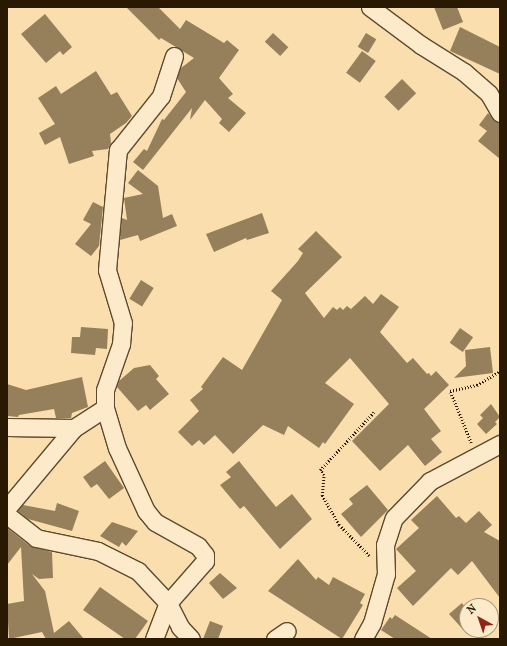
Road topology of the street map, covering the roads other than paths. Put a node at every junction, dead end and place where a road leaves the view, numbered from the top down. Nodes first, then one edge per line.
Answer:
1 (370, 7) edge
2 (174, 56) dead end
3 (500, 113) edge
4 (104, 408) junction
5 (7, 427) edge
6 (74, 428) junction
7 (500, 444) edge
8 (7, 508) edge
9 (7, 515) edge
10 (168, 603) junction
11 (154, 639) edge
12 (191, 639) edge
13 (364, 639) edge

1 - 3 street
2 - 4 street
4 - 6 street
4 - 10 street
5 - 6 street
6 - 8 street
7 - 13 street
9 - 10 street
10 - 11 street
10 - 12 street

